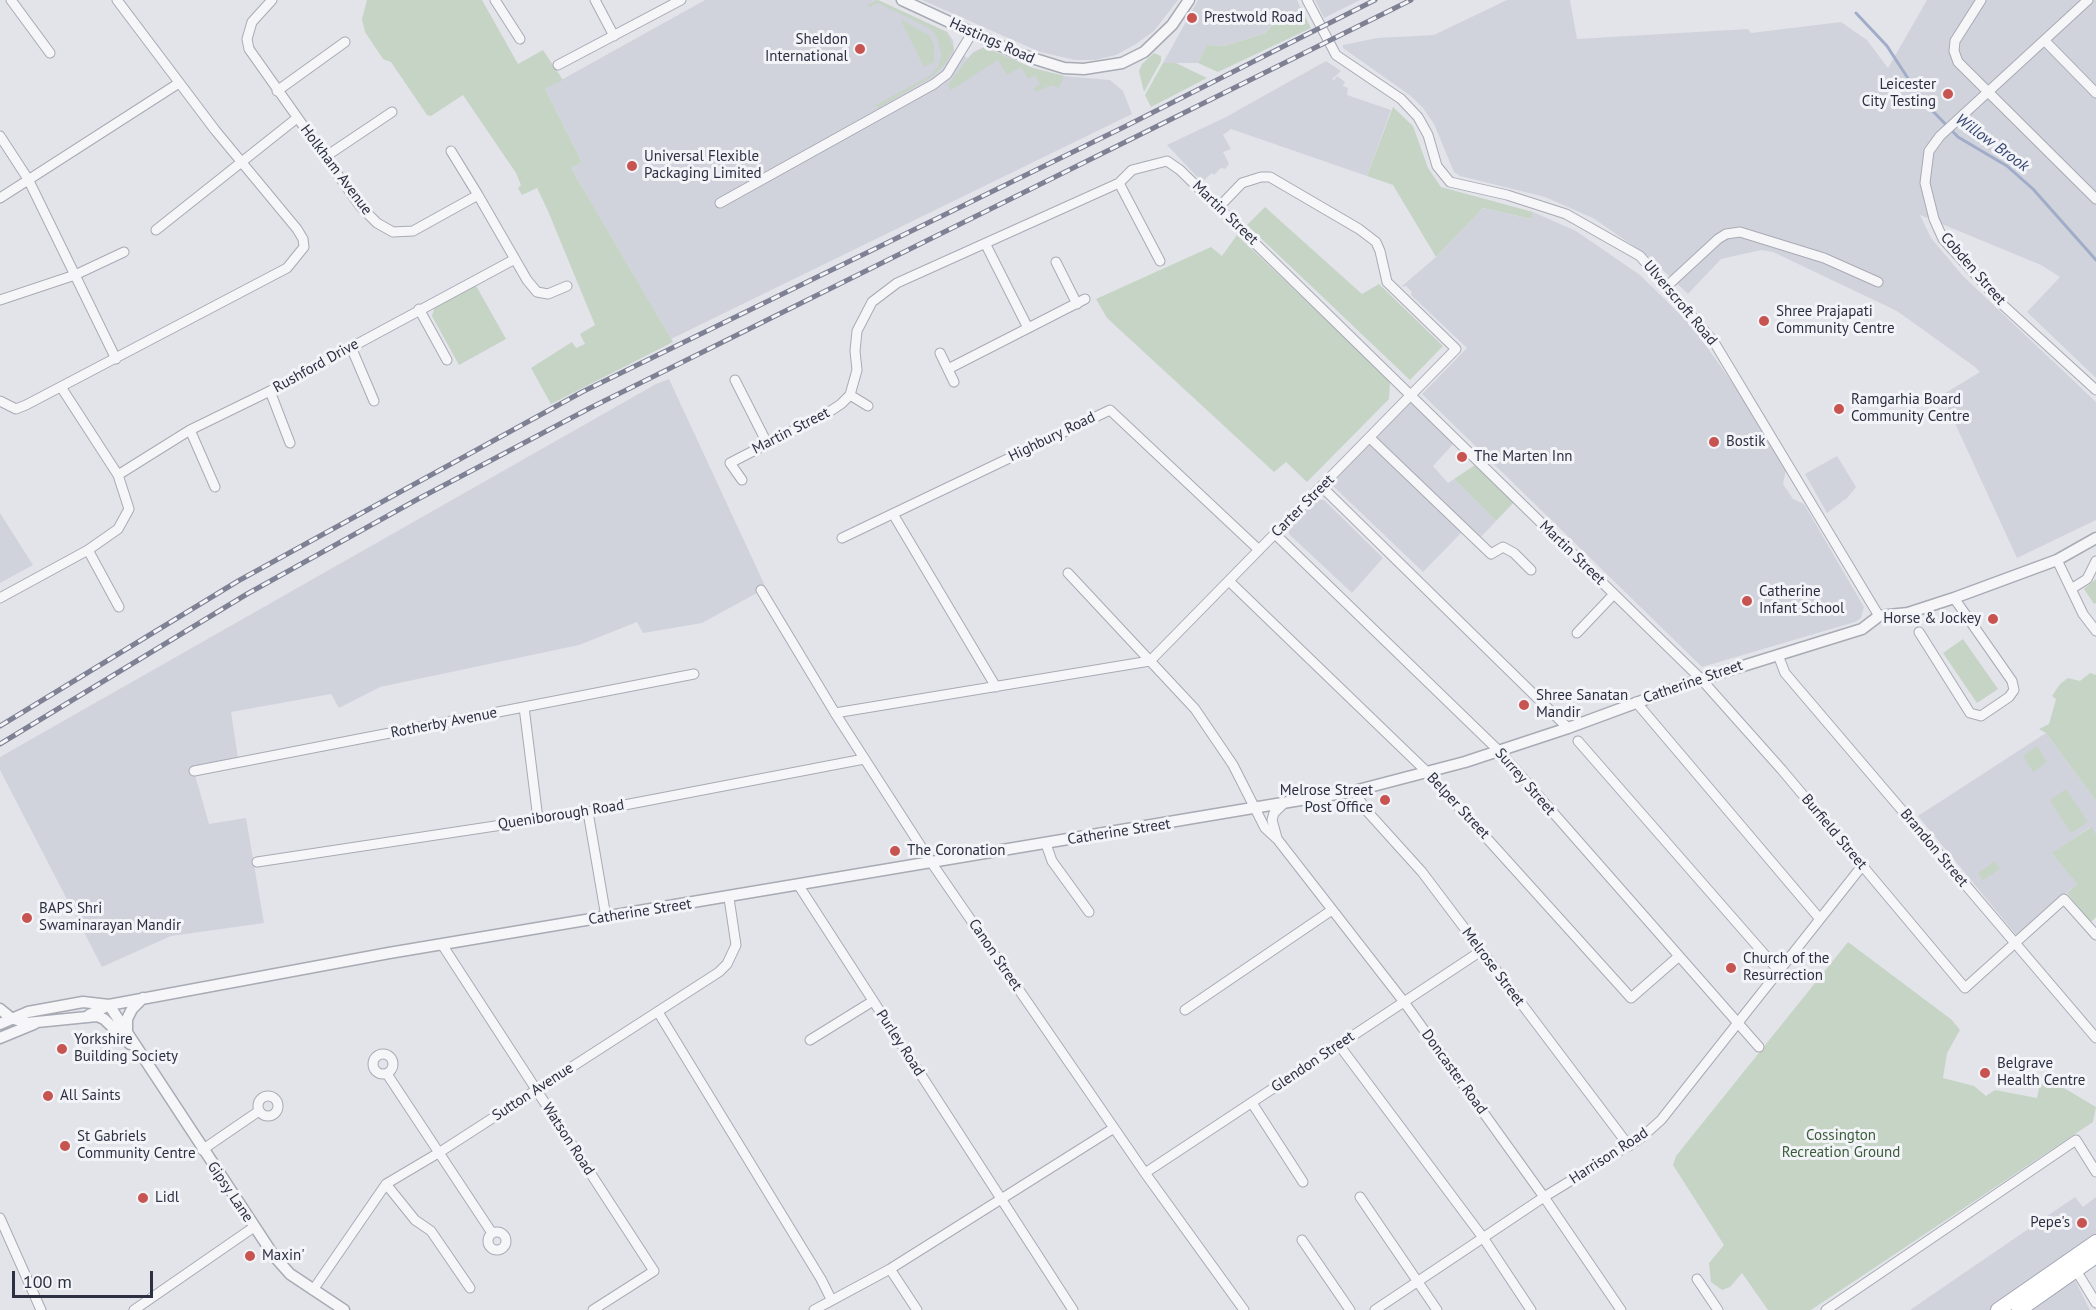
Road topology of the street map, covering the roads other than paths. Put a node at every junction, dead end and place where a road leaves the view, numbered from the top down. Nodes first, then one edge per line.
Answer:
1 (11, 0) edge
2 (117, 0) edge
3 (272, 0) edge
4 (495, 0) edge
5 (595, 0) edge
6 (681, 0) edge
7 (902, 0) edge
8 (1189, 0) edge
9 (1307, 0) edge
10 (1981, 0) edge
11 (2088, 0) edge
12 (972, 33) junction
13 (614, 36) junction
14 (520, 39) dead end
15 (2044, 40) junction
16 (345, 42) dead end
17 (50, 53) dead end
18 (558, 65) dead end
19 (179, 83) junction
20 (277, 91) junction
21 (1987, 93) junction
22 (2096, 93) edge
23 (392, 112) dead end
24 (297, 118) junction
25 (0, 136) edge
26 (451, 151) dead end
27 (325, 157) junction
28 (244, 162) junction
29 (28, 179) junction
30 (1119, 183) junction
31 (478, 195) junction
32 (0, 198) edge
33 (2096, 200) edge
34 (720, 203) dead end
35 (1219, 207) junction
36 (156, 230) dead end
37 (986, 245) junction
38 (124, 252) dead end
39 (515, 259) junction
40 (1160, 261) dead end
41 (1056, 262) dead end
42 (75, 275) junction
43 (1878, 282) dead end
44 (567, 286) dead end
45 (1666, 287) junction
46 (0, 300) edge
47 (419, 309) junction
48 (1028, 328) junction
49 (351, 347) junction
50 (940, 354) dead end
51 (116, 359) junction
52 (447, 360) dead end
53 (948, 369) junction
54 (735, 380) dead end
55 (954, 382) dead end
56 (61, 387) junction
57 (2096, 390) edge
58 (270, 391) junction
59 (850, 395) junction
60 (1411, 395) junction
61 (374, 401) dead end
62 (4, 404) edge
63 (868, 406) dead end
64 (190, 430) junction
65 (1370, 438) junction
66 (767, 442) junction
67 (290, 443) dead end
68 (118, 475) junction
69 (742, 480) dead end
70 (215, 487) dead end
71 (1322, 487) junction
72 (893, 514) junction
73 (1275, 534) junction
74 (842, 537) dead end
75 (2096, 538) edge
76 (88, 550) junction
77 (1259, 550) junction
78 (2057, 560) junction
79 (2096, 561) edge
80 (1531, 570) dead end
81 (1068, 573) dead end
82 (1229, 581) junction
83 (2070, 589) junction
84 (761, 590) dead end
85 (1614, 594) junction
86 (0, 598) edge
87 (1954, 598) junction
88 (119, 607) dead end
89 (1879, 616) junction
90 (1919, 632) dead end
91 (2096, 632) edge
92 (1577, 633) dead end
93 (1778, 655) junction
94 (1150, 662) junction
95 (694, 674) dead end
96 (1701, 679) junction
97 (996, 687) junction
98 (1636, 702) junction
99 (524, 707) junction
100 (835, 713) junction
101 (1568, 728) junction
102 (1578, 741) dead end
103 (1499, 751) junction
104 (864, 759) junction
105 (194, 771) dead end
106 (1427, 772) junction
107 (1354, 791) junction
108 (1283, 804) junction
109 (1256, 809) junction
110 (588, 812) junction
111 (538, 819) junction
112 (1278, 840) junction
113 (1046, 844) junction
114 (257, 862) dead end
115 (931, 862) junction
116 (1862, 866) junction
117 (799, 886) junction
118 (729, 898) junction
119 (1332, 910) junction
120 (1089, 912) dead end
121 (606, 917) junction
122 (1820, 919) junction
123 (2096, 935) edge
124 (2016, 943) junction
125 (444, 946) junction
126 (1481, 951) junction
127 (1678, 957) junction
128 (1779, 971) junction
129 (143, 998) junction
130 (873, 1001) junction
131 (1404, 1002) junction
132 (109, 1005) junction
133 (0, 1009) edge
134 (1185, 1010) dead end
135 (658, 1012) junction
136 (89, 1015) junction
137 (11, 1018) junction
138 (1738, 1023) junction
139 (0, 1024) edge
140 (34, 1024) junction
141 (127, 1032) junction
142 (2096, 1038) edge
143 (1, 1039) edge
144 (810, 1040) dead end
145 (1339, 1045) junction
146 (1759, 1047) dead end
147 (139, 1053) junction
148 (387, 1074) dead end
149 (537, 1089) junction
150 (1252, 1104) junction
151 (259, 1111) dead end
152 (1114, 1128) junction
153 (1629, 1146) junction
154 (202, 1150) junction
155 (440, 1152) junction
156 (2096, 1172) edge
157 (1145, 1173) junction
158 (1303, 1182) dead end
159 (386, 1184) junction
160 (1360, 1197) dead end
161 (1544, 1197) junction
162 (1000, 1199) junction
163 (0, 1218) edge
164 (254, 1227) junction
165 (492, 1233) dead end
166 (1484, 1239) junction
167 (1302, 1240) dead end
168 (2096, 1242) edge
169 (2096, 1256) edge
170 (2072, 1265) junction
171 (890, 1269) junction
172 (1697, 1279) dead end
173 (1418, 1283) junction
174 (470, 1288) dead end
175 (313, 1290) junction
176 (831, 1299) junction
177 (2096, 1304) edge
178 (41, 1310) edge
179 (134, 1310) edge
180 (344, 1310) edge
181 (593, 1310) edge
182 (814, 1310) edge
183 (917, 1310) edge
184 (1073, 1310) edge
185 (1244, 1310) edge
186 (1350, 1310) edge
187 (1375, 1310) edge
188 (1437, 1310) edge
189 (1531, 1310) edge
190 (1621, 1310) edge
191 (1718, 1310) edge
192 (1826, 1310) edge
193 (1998, 1310) edge
194 (2019, 1310) edge

1 - 17 street
2 - 19 street
3 - 20 street, Holkham Avenue
4 - 14 street
5 - 13 street
6 - 13 street
7 - 12 street, Hastings Road
8 - 12 street, Hastings Road
9 - 45 street, Ulverscroft Road
10 - 21 street
11 - 15 street, Cobden Street
12 - 34 street
13 - 18 street
15 - 21 street, Cobden Street
15 - 22 street
16 - 20 street
19 - 28 street
19 - 29 street
20 - 24 street, Holkham Avenue
21 - 33 street
21 - 57 street, Cobden Street
23 - 27 street
24 - 27 street, Holkham Avenue
24 - 28 street
25 - 29 street
26 - 31 street
27 - 31 street, Holkham Avenue
28 - 36 street
28 - 51 street
29 - 32 street
29 - 42 street
30 - 35 street, Martin Street
30 - 37 street, Martin Street
30 - 40 street
31 - 39 street
35 - 60 street, Martin Street
35 - 60 street, Carter Street
37 - 48 street
37 - 59 street, Martin Street
38 - 42 street
39 - 44 street
39 - 47 street, Rushford Drive
41 - 48 street
42 - 46 street
42 - 51 street
43 - 45 street
45 - 89 street, Ulverscroft Road
47 - 49 street, Rushford Drive
47 - 52 street
48 - 53 street
49 - 58 street, Rushford Drive
49 - 61 street
50 - 53 street
51 - 56 street
53 - 55 street
54 - 66 street
56 - 62 street
56 - 68 street
58 - 64 street, Rushford Drive
58 - 67 street
59 - 63 street
59 - 66 street, Martin Street
60 - 65 street, Carter Street
60 - 85 street, Martin Street
64 - 68 street, Rushford Drive
64 - 70 street
65 - 71 street, Carter Street
65 - 80 street
66 - 69 street, Martin Street
68 - 76 street
71 - 73 street, Carter Street
71 - 101 street
72 - 74 street, Highbury Road
72 - 77 street, Highbury Road
72 - 97 street
73 - 77 street, Carter Street
73 - 103 street, Surrey Street
75 - 78 street, Catherine Street
76 - 86 street
76 - 88 street
77 - 82 street, Carter Street
78 - 83 street
78 - 87 street, Catherine Street
79 - 83 street
81 - 94 street, Doncaster Road
82 - 94 street, Carter Street
82 - 106 street, Belper Street
83 - 91 street
84 - 100 street, Canon Street
85 - 92 street
85 - 96 street, Martin Street
87 - 89 street, Catherine Street
87 - 90 street
89 - 93 street, Catherine Street
93 - 96 street, Catherine Street
93 - 124 street, Brandon Street
94 - 97 street
94 - 109 street, Doncaster Road
95 - 99 street, Rotherby Avenue
96 - 98 street, Catherine Street
96 - 116 street, Burfield Street
97 - 100 street
98 - 101 street, Catherine Street
98 - 122 street
99 - 105 street, Rotherby Avenue
99 - 111 street
100 - 104 street, Canon Street
101 - 103 street, Catherine Street
102 - 128 street
103 - 106 street, Catherine Street
103 - 127 street, Surrey Street
104 - 110 street, Queniborough Road
104 - 115 street, Canon Street
106 - 107 street, Catherine Street
106 - 127 street, Belper Street
107 - 108 street, Catherine Street
107 - 126 street, Melrose Street
108 - 109 street, Catherine Street
108 - 112 street
109 - 112 street, Doncaster Road
109 - 113 street, Catherine Street
110 - 111 street, Queniborough Road
110 - 121 street
111 - 114 street, Queniborough Road
112 - 119 street, Doncaster Road
113 - 115 street, Catherine Street
113 - 120 street
115 - 117 street, Catherine Street
115 - 152 street, Canon Street
116 - 122 street, Harrison Road
116 - 124 street, Burfield Street
117 - 118 street, Catherine Street
117 - 130 street, Purley Road
118 - 121 street, Catherine Street
118 - 135 street, Sutton Avenue
119 - 131 street, Doncaster Road
119 - 134 street
121 - 125 street, Catherine Street
122 - 128 street, Harrison Road
123 - 124 street
124 - 142 street, Brandon Street
125 - 129 street, Catherine Street
125 - 149 street, Watson Road
126 - 131 street, Glendon Street
126 - 153 street, Melrose Street
127 - 138 street, Surrey Street
128 - 138 street, Harrison Road
129 - 132 street, Catherine Street
129 - 141 street
130 - 144 street
130 - 162 street, Purley Road
131 - 145 street, Glendon Street
131 - 161 street, Doncaster Road
132 - 136 street
132 - 137 street
132 - 141 street, Gipsy Lane
133 - 137 street
135 - 149 street, Sutton Avenue
135 - 176 street
136 - 140 street
136 - 147 street, Gipsy Lane
137 - 139 street
137 - 140 street
137 - 143 street
138 - 146 street, Surrey Street
138 - 153 street, Harrison Road
140 - 143 street
141 - 147 street, Gipsy Lane
145 - 150 street, Glendon Street
145 - 166 street
147 - 154 street, Gipsy Lane
148 - 155 street
149 - 155 street, Sutton Avenue
149 - 181 street, Watson Road
150 - 157 street, Glendon Street
150 - 158 street
151 - 154 street
152 - 157 street, Canon Street
152 - 162 street
153 - 161 street, Harrison Road
154 - 164 street, Gipsy Lane
155 - 159 street, Sutton Avenue
155 - 165 street
156 - 192 street
157 - 185 street, Canon Street
159 - 174 street
159 - 175 street, Sutton Avenue
160 - 173 street
161 - 166 street, Harrison Road
161 - 190 street, Doncaster Road
162 - 171 street
162 - 184 street, Purley Road
163 - 178 street
164 - 175 street, Gipsy Lane
164 - 179 street
166 - 173 street, Harrison Road
166 - 189 street
167 - 186 street
168 - 170 main road
169 - 170 main road
170 - 177 street
170 - 193 main road
170 - 194 main road
171 - 176 street
171 - 183 street
172 - 191 street
173 - 187 street, Harrison Road
173 - 188 street
175 - 180 street, Gipsy Lane
176 - 182 street

